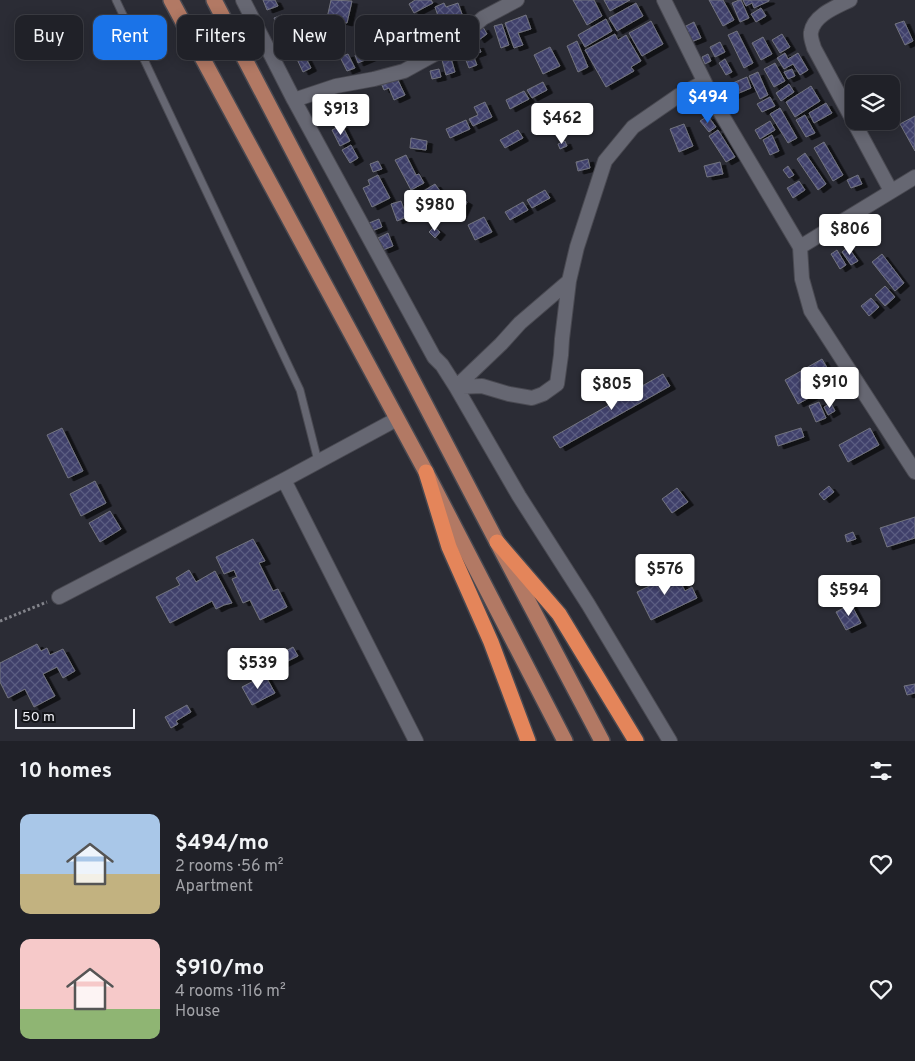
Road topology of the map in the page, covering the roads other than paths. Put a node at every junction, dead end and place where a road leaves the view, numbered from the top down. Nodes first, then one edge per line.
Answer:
1 (116, 0) edge
2 (171, 0) edge
3 (214, 0) edge
4 (242, 0) edge
5 (517, 0) edge
6 (664, 0) edge
7 (850, 0) edge
8 (704, 82) junction
9 (294, 100) junction
10 (915, 177) edge
11 (892, 192) junction
12 (800, 247) junction
13 (569, 281) junction
14 (456, 386) junction
15 (397, 418) junction
16 (318, 462) junction
17 (426, 472) junction
18 (915, 472) edge
19 (284, 480) junction
20 (497, 542) junction
21 (59, 597) road end
22 (416, 741) edge
23 (528, 741) edge
24 (566, 741) edge
25 (602, 741) edge
26 (636, 741) edge
27 (670, 741) edge

1 - 16 lane
2 - 15 main road
3 - 20 main road
4 - 9 street
5 - 9 street
6 - 8 street
7 - 11 street
8 - 12 street
8 - 13 street
9 - 14 street
10 - 11 street
11 - 12 street
12 - 18 street
13 - 14 street
13 - 14 street
14 - 27 street
15 - 16 street
15 - 17 main road
16 - 19 street
17 - 23 highway
17 - 24 main road
19 - 21 street
19 - 22 street
20 - 25 main road
20 - 26 highway

